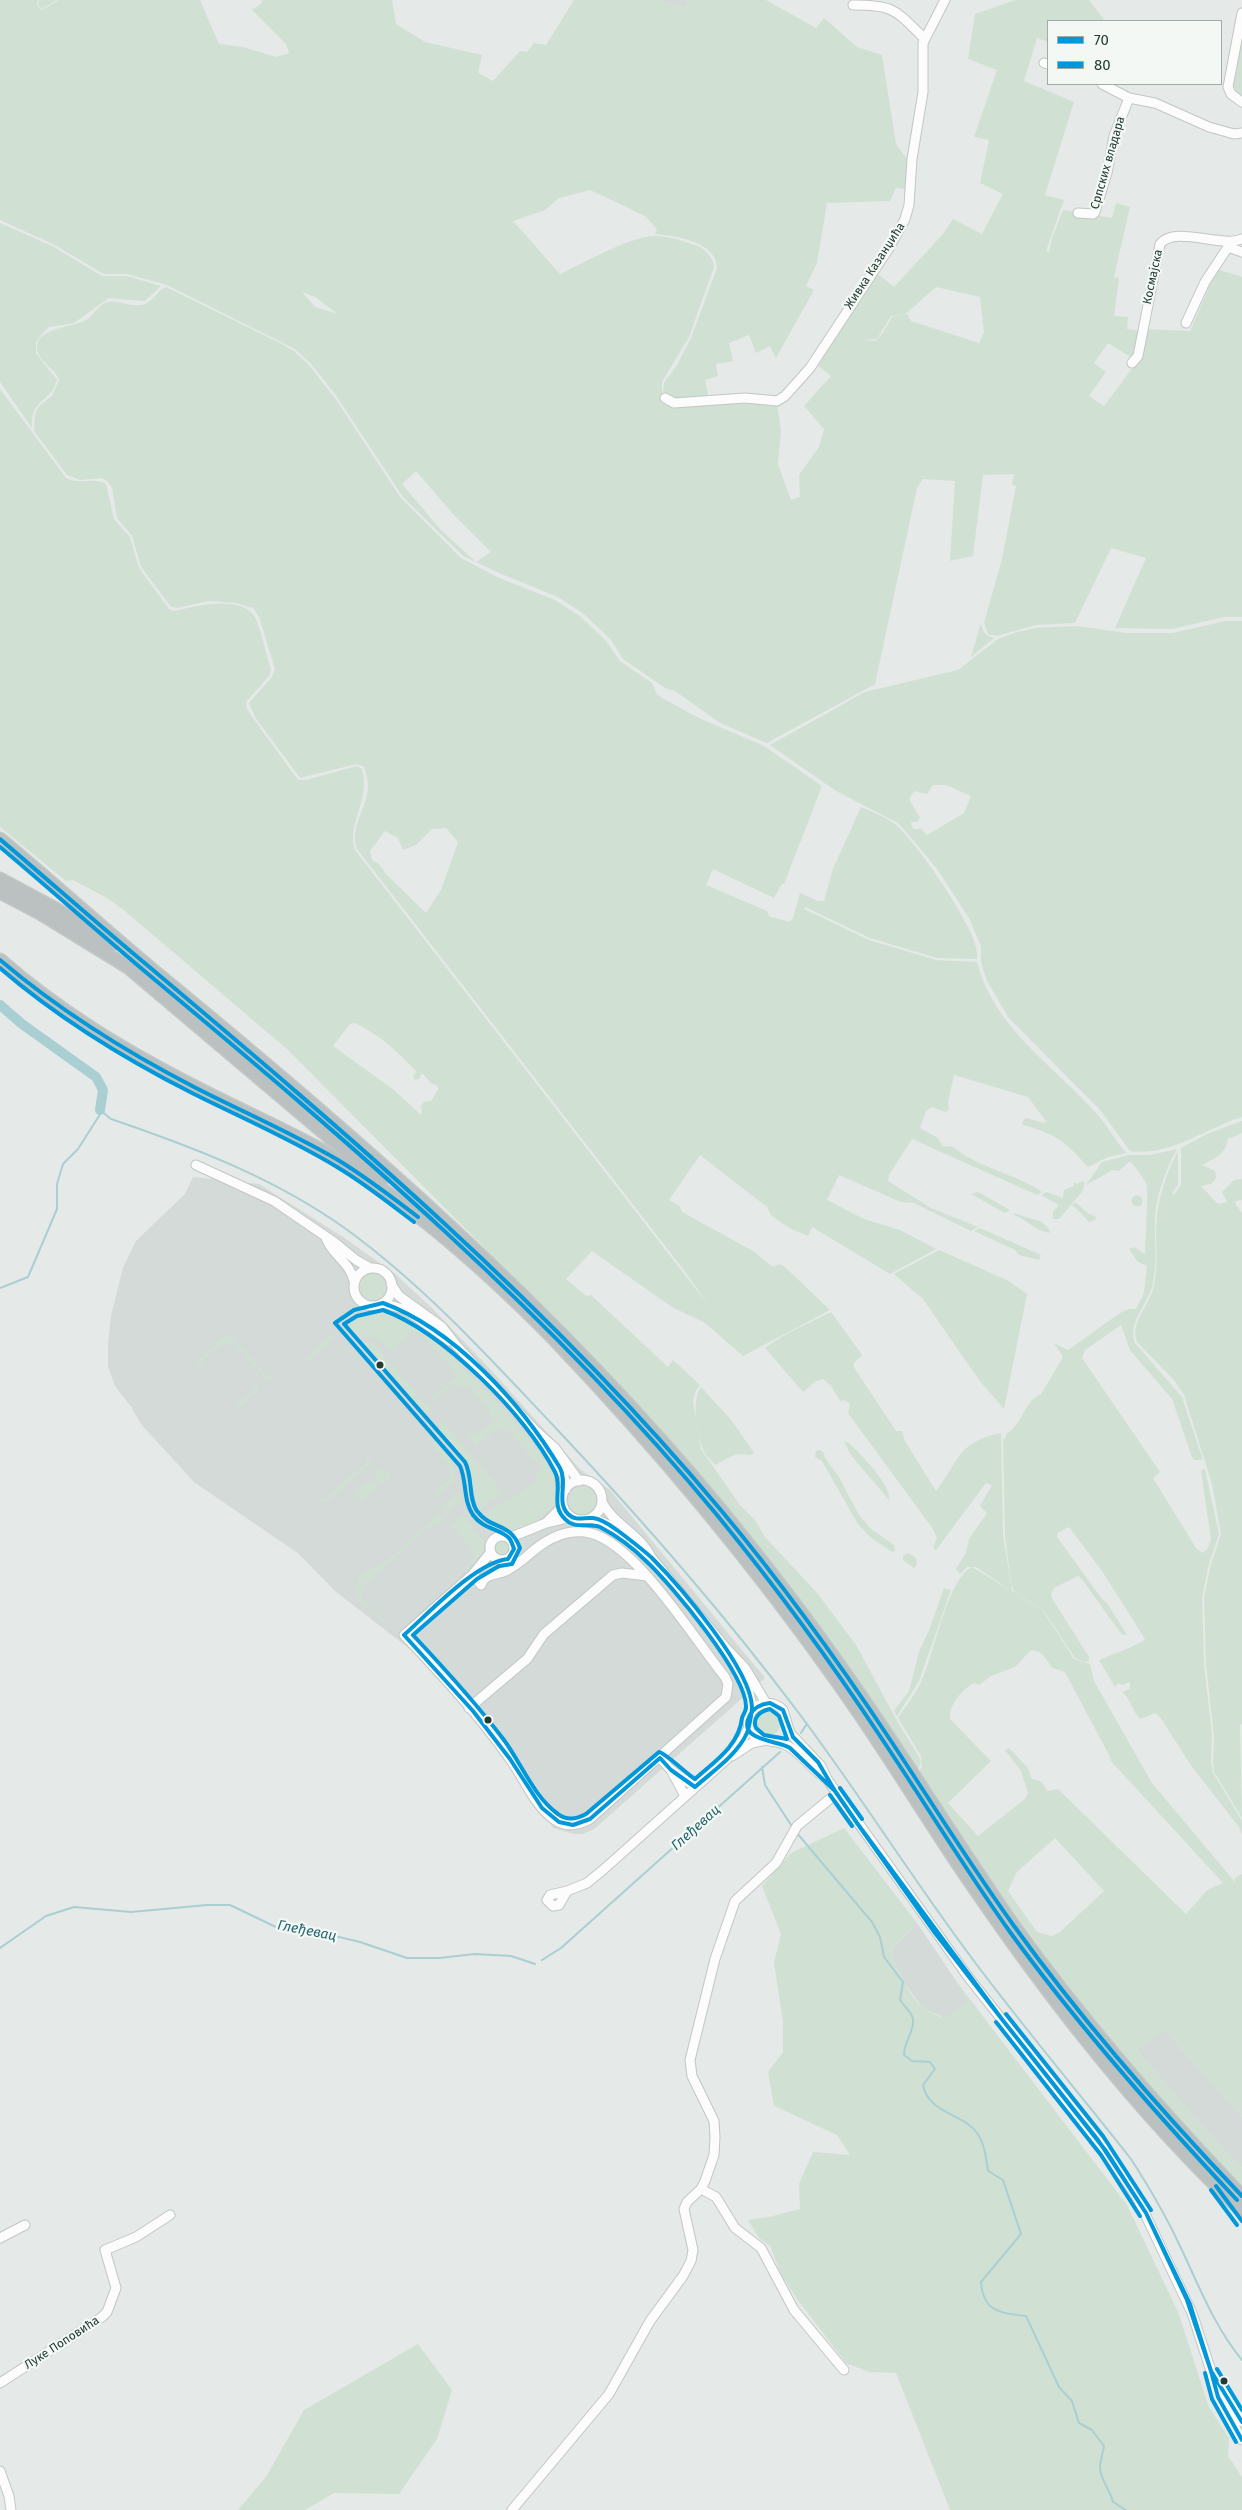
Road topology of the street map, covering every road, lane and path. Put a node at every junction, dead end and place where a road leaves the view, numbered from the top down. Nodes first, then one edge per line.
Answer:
1 (945, 0) edge
2 (854, 6) dead end
3 (1242, 13) edge
4 (924, 38) junction
5 (1104, 85) edge
6 (1129, 98) junction
7 (1242, 102) edge
8 (1242, 133) edge
9 (1078, 213) dead end
10 (1242, 239) edge
11 (1230, 244) junction
12 (1242, 252) edge
13 (1186, 323) dead end
14 (1132, 363) dead end
15 (665, 398) dead end
16 (0, 839) edge
17 (0, 879) edge
18 (0, 892) edge
19 (0, 960) edge
20 (153, 970) junction
21 (196, 1165) dead end
22 (326, 1238) junction
23 (464, 1254) junction
24 (370, 1268) junction
25 (354, 1281) junction
26 (391, 1284) junction
27 (383, 1303) junction
28 (456, 1345) junction
29 (535, 1430) junction
30 (579, 1481) junction
31 (566, 1489) junction
32 (602, 1502) junction
33 (563, 1506) junction
34 (571, 1517) junction
35 (592, 1518) junction
36 (546, 1523) junction
37 (536, 1529) junction
38 (509, 1538) junction
39 (514, 1549) junction
40 (494, 1556) junction
41 (652, 1557) junction
42 (473, 1574) junction
43 (647, 1576) junction
44 (726, 1648) junction
45 (766, 1703) junction
46 (469, 1708) junction
47 (753, 1710) junction
48 (788, 1724) junction
49 (749, 1726) junction
50 (762, 1741) junction
51 (772, 1741) junction
52 (660, 1758) junction
53 (726, 1760) junction
54 (901, 1766) junction
55 (671, 1770) junction
56 (827, 1779) junction
57 (912, 1784) junction
58 (695, 1787) junction
59 (836, 1793) junction
60 (685, 1796) junction
61 (567, 1891) dead end
62 (701, 2189) junction
63 (1226, 2196) junction
64 (1242, 2196) edge
65 (1242, 2212) edge
66 (170, 2215) dead end
67 (1242, 2221) edge
68 (24, 2225) dead end
69 (0, 2238) edge
70 (844, 2370) dead end
71 (1211, 2371) junction
72 (0, 2383) edge
73 (1242, 2422) edge
74 (1242, 2440) edge
75 (0, 2471) edge
76 (11, 2510) edge
77 (512, 2510) edge

1 - 4 street, Живка Казанџића
2 - 4 street
3 - 7 street
4 - 15 street, Живка Казанџића
5 - 6 street
6 - 8 street
6 - 9 street, Српских владара
10 - 11 street, Космајска
11 - 12 street
11 - 13 street
11 - 14 street, Космајска
16 - 20 highway
17 - 20 highway
18 - 23 highway
19 - 23 highway
20 - 54 highway
21 - 22 street
22 - 24 street
22 - 25 street
23 - 54 highway
24 - 25 street
24 - 26 street
25 - 27 street
26 - 27 street
26 - 28 street
27 - 28 street
28 - 29 street
29 - 30 street
29 - 31 street
30 - 31 street
30 - 32 street
31 - 33 street
32 - 35 street
32 - 41 street
33 - 34 street
33 - 36 street
34 - 35 street
34 - 36 street
35 - 41 street
36 - 37 street
37 - 38 street
37 - 39 street
38 - 39 street
38 - 40 street
39 - 40 street
40 - 42 street
41 - 44 street
42 - 43 street
42 - 46 street
43 - 46 street
43 - 52 street
44 - 45 street
44 - 47 street
45 - 47 street
45 - 48 street
46 - 52 street
47 - 49 street
48 - 51 street
48 - 56 street
49 - 50 street
49 - 53 street
50 - 51 street
50 - 53 street
51 - 56 street
52 - 55 street
53 - 58 street
54 - 57 highway
55 - 58 street
55 - 60 street
56 - 59 street
57 - 63 highway
57 - 64 highway
58 - 60 street
59 - 62 street
59 - 71 street
60 - 61 street
62 - 70 street
62 - 77 street
63 - 65 highway
63 - 67 highway
66 - 72 street, Луке Поповића
68 - 69 street
71 - 73 street
71 - 74 street
75 - 76 street

